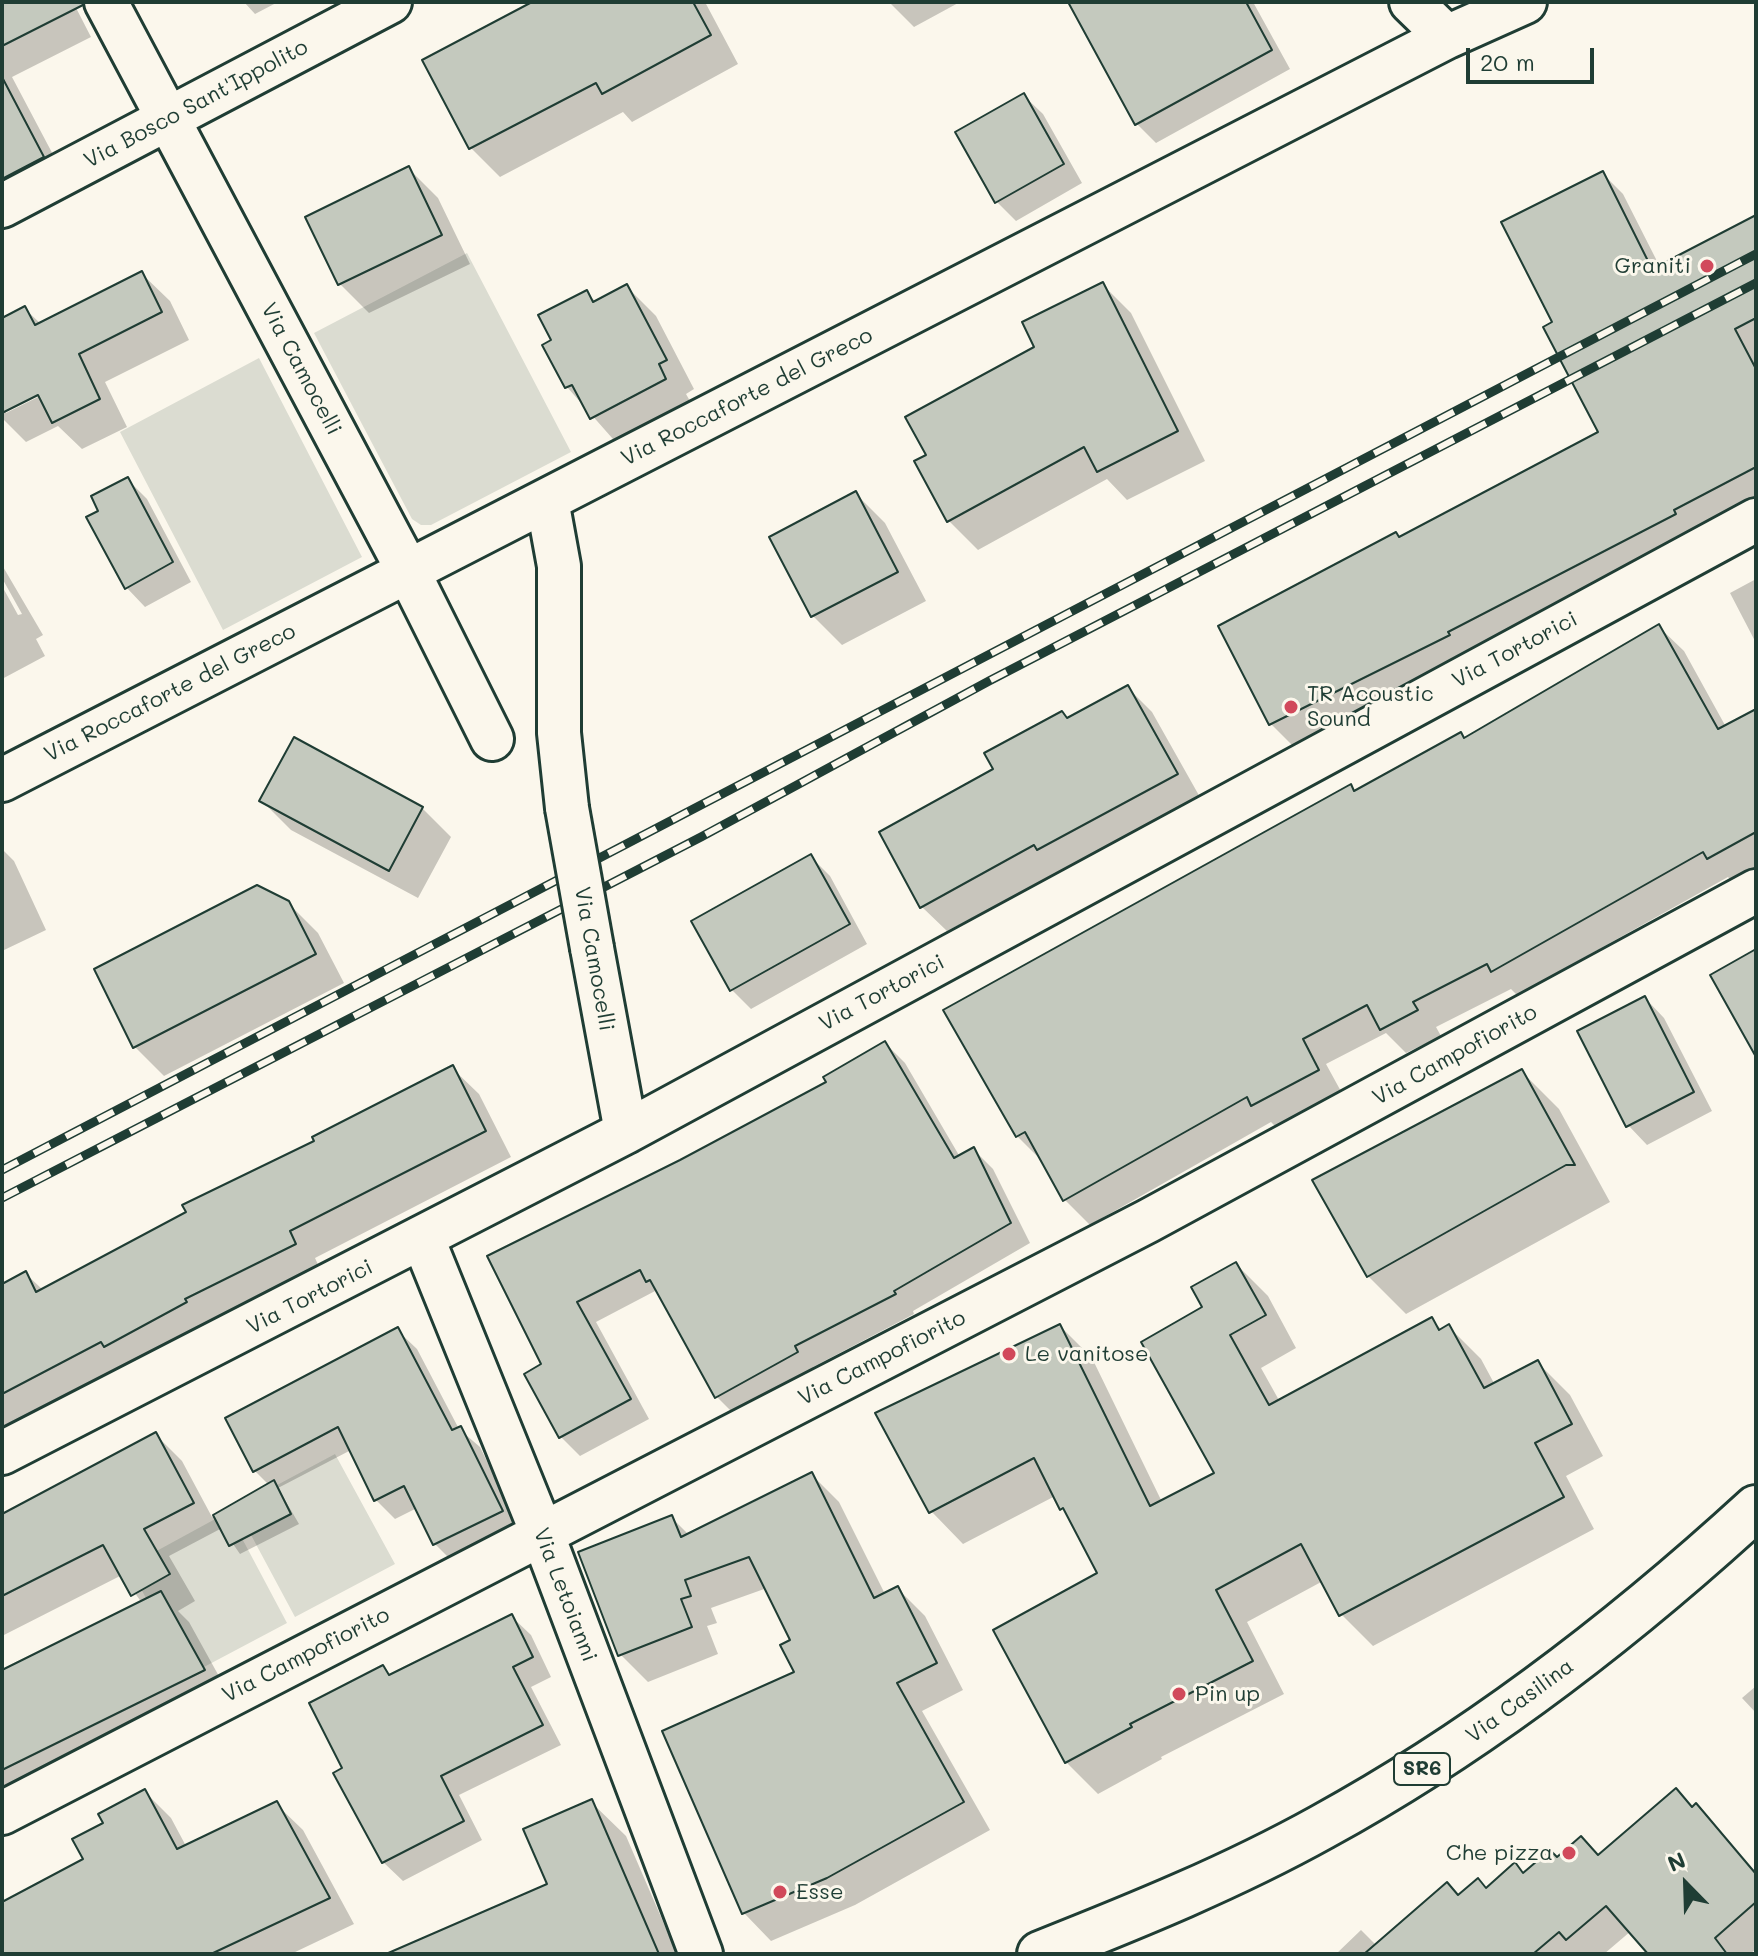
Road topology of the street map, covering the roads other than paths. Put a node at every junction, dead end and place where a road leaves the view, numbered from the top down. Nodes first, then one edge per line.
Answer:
1 (106, 2) edge
2 (390, 2) edge
3 (1411, 2) edge
4 (1525, 2) edge
5 (1447, 37) junction
6 (168, 120) junction
7 (2, 206) edge
8 (547, 500) junction
9 (1756, 520) edge
10 (408, 571) junction
11 (492, 739) dead end
12 (2, 780) edge
13 (1756, 891) edge
14 (626, 1132) junction
15 (423, 1239) junction
16 (2, 1453) edge
17 (1756, 1508) edge
18 (542, 1533) junction
19 (2, 1813) edge
20 (701, 1954) edge
21 (1040, 1954) edge

1 - 6 street, Via Camocelli
2 - 6 street, Via Bosco Sant'Ippolito
3 - 5 street
4 - 5 street, Via Roccaforte del Greco
5 - 8 street, Via Roccaforte del Greco
6 - 7 street, Via Bosco Sant'Ippolito
6 - 10 street, Via Camocelli
8 - 10 street, Via Roccaforte del Greco
8 - 14 street, Via Camocelli, bridge
9 - 14 street, Via Tortorici
10 - 11 street, Via Camocelli
10 - 12 street, Via Roccaforte del Greco
13 - 18 street, Via Campofiorito
14 - 15 street, Via Tortorici
15 - 16 street, Via Tortorici
15 - 18 street, Via Letoianni
17 - 21 main road, Via Casilina / SR6
18 - 19 street, Via Campofiorito
18 - 20 street, Via Letoianni

